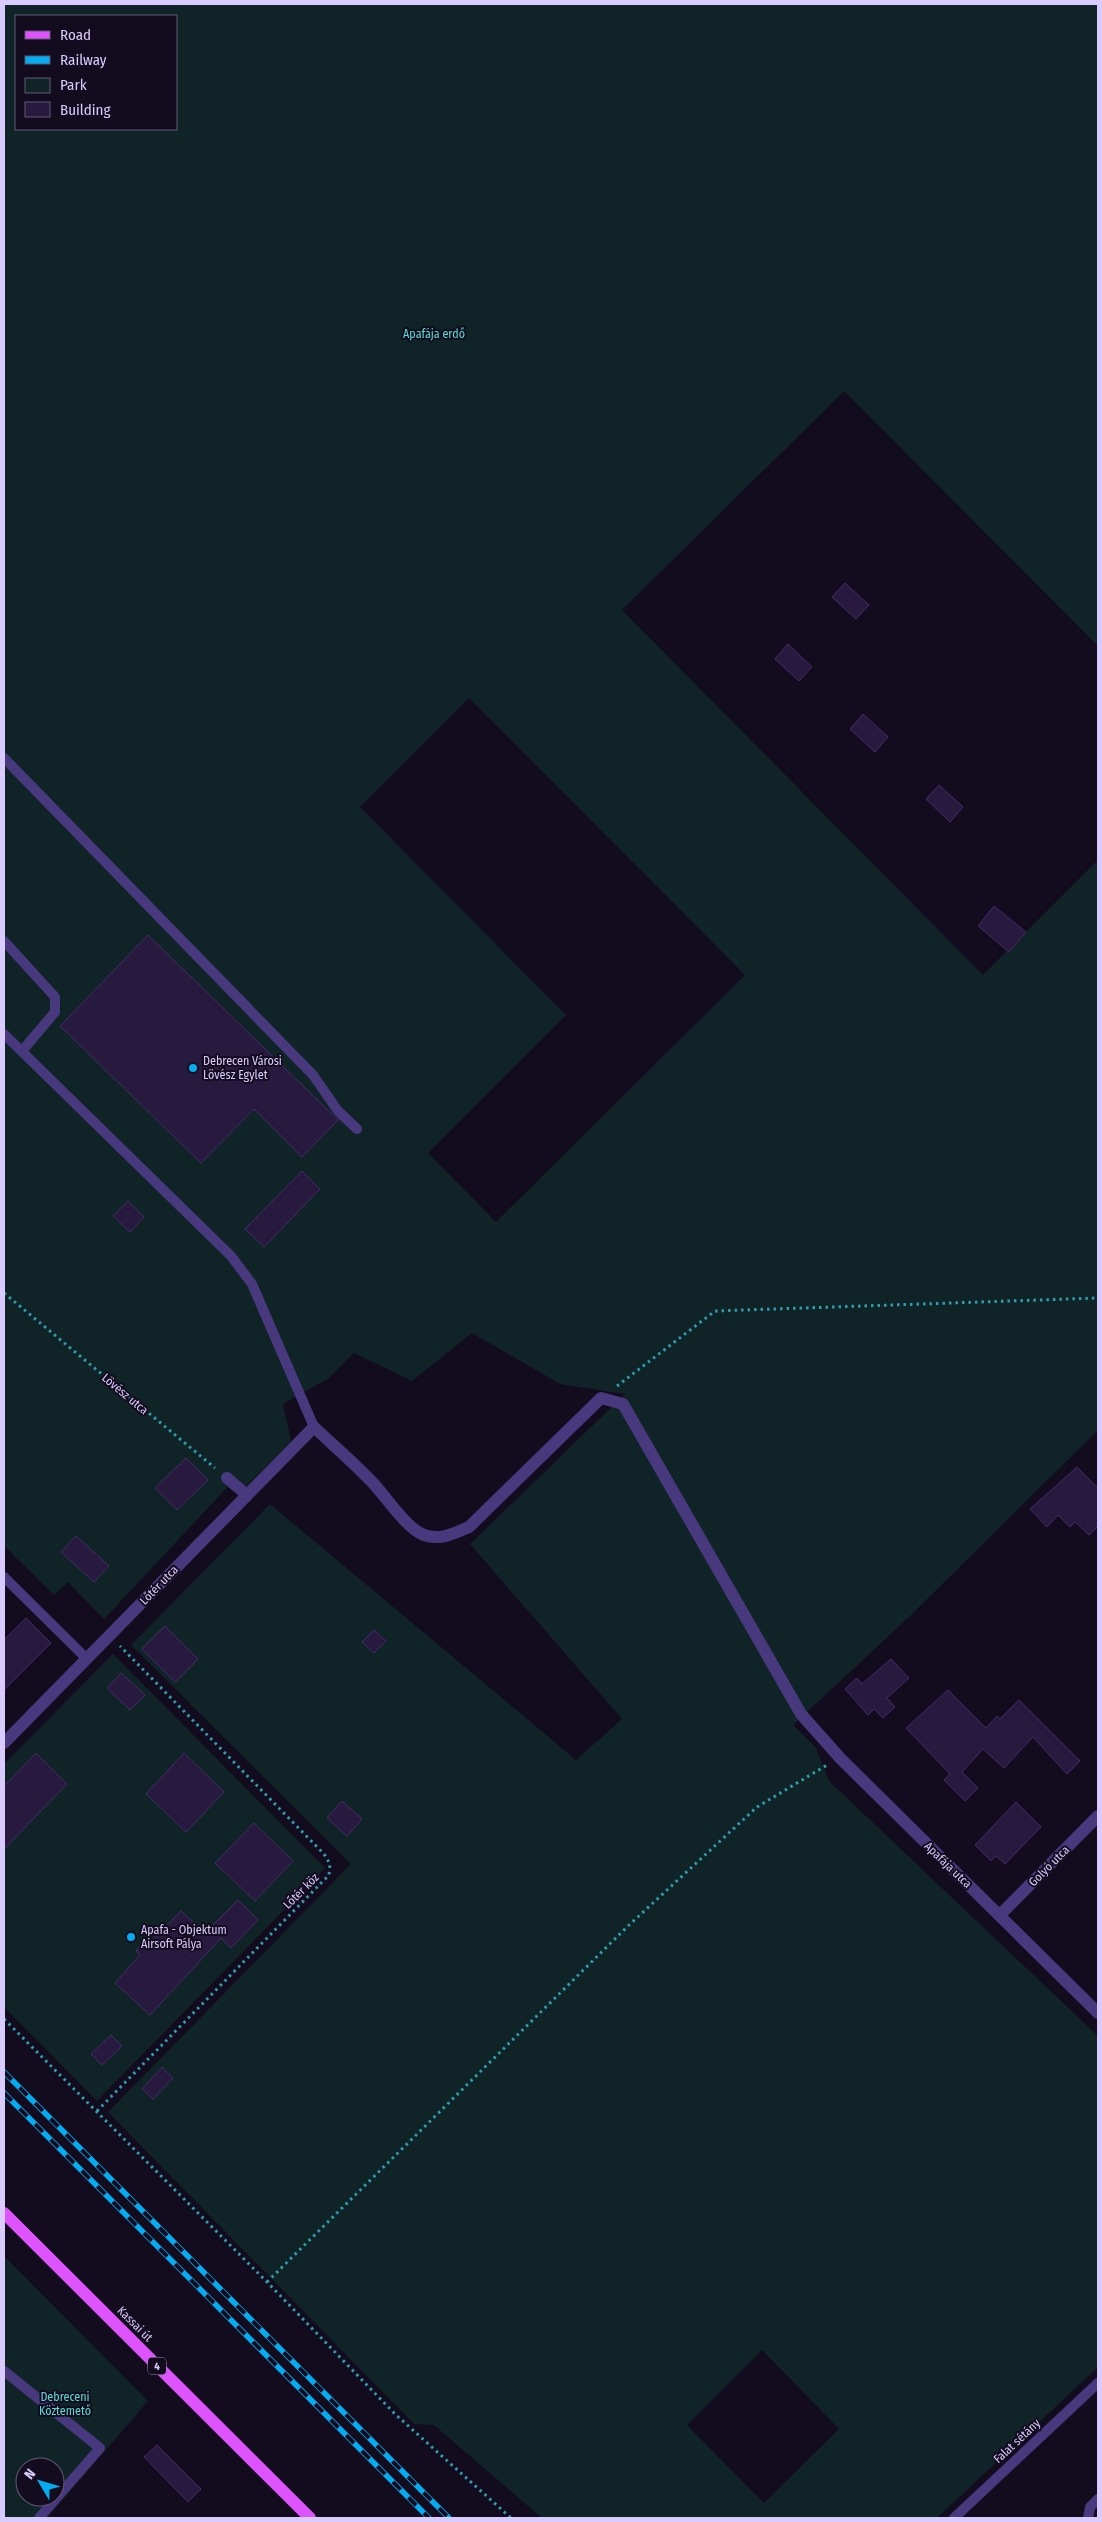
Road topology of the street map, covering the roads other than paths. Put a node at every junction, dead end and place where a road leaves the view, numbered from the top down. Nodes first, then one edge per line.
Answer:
1 (4, 758) edge
2 (4, 941) edge
3 (4, 1034) edge
4 (22, 1051) junction
5 (357, 1129) dead end
6 (314, 1427) junction
7 (227, 1478) road end
8 (247, 1495) junction
9 (4, 1576) edge
10 (87, 1659) junction
11 (4, 1743) edge
12 (1098, 1816) edge
13 (1000, 1915) junction
14 (1098, 2014) edge
15 (4, 2213) edge
16 (4, 2371) edge
17 (1098, 2383) edge
18 (1098, 2499) edge
19 (39, 2518) edge
20 (310, 2518) edge
21 (954, 2518) edge
22 (1088, 2518) edge

1 - 5 lane
2 - 4 lane
3 - 4 lane
4 - 6 lane
6 - 8 street, Lőtér utca
6 - 13 street, Apafája utca
7 - 8 street
8 - 10 street, Lőtér utca
9 - 10 lane
10 - 11 street, Lőtér utca
12 - 13 street, Golyó utca
13 - 14 street, Apafája utca
15 - 20 main road, Kassai út / 4
16 - 19 lane
17 - 21 lane, Falat sétány
18 - 22 lane

